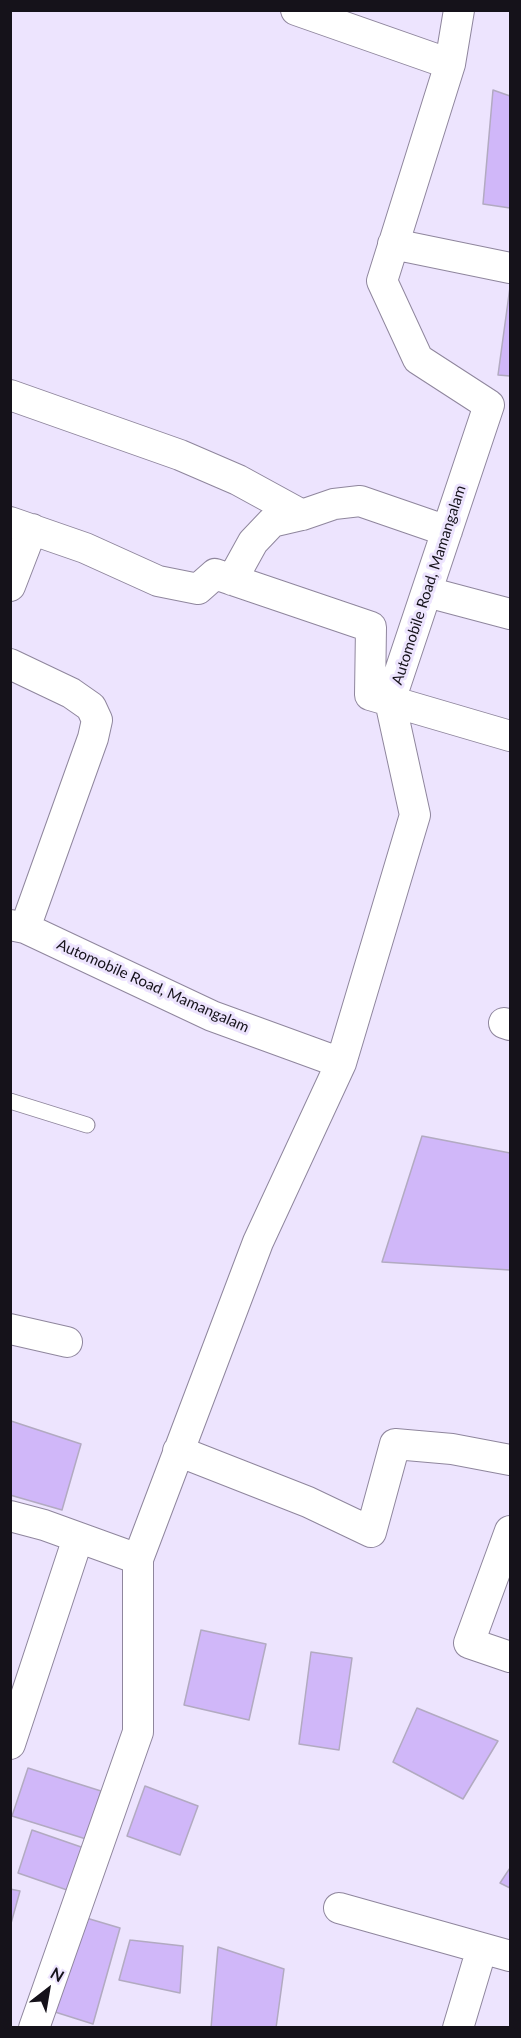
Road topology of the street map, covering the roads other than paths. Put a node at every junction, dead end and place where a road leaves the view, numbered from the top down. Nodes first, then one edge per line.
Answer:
1 (296, 10) edge
2 (459, 10) edge
3 (450, 64) junction
4 (393, 244) junction
5 (510, 268) edge
6 (10, 395) edge
7 (302, 516) junction
8 (21, 526) edge
9 (447, 531) junction
10 (232, 580) junction
11 (10, 586) edge
12 (427, 592) junction
13 (510, 614) edge
14 (10, 664) edge
15 (390, 701) junction
16 (510, 736) edge
17 (18, 927) edge
18 (341, 1063) junction
19 (10, 1101) edge
20 (87, 1125) dead end
21 (10, 1329) edge
22 (67, 1342) dead end
23 (178, 1451) junction
24 (510, 1460) edge
25 (10, 1516) edge
26 (510, 1531) edge
27 (78, 1538) junction
28 (138, 1559) junction
29 (510, 1657) edge
30 (10, 1744) edge
31 (339, 1908) dead end
32 (482, 1948) junction
33 (510, 1956) edge
34 (34, 2028) edge
35 (458, 2028) edge

1 - 3 street
2 - 3 street, Automobile Road, Mamangalam
3 - 4 street, Automobile Road, Mamangalam
4 - 5 street
4 - 9 street, Automobile Road, Mamangalam
6 - 7 street
7 - 9 street
7 - 10 street
8 - 10 street
8 - 11 street
9 - 12 street, Automobile Road, Mamangalam
10 - 15 street
12 - 13 street
12 - 15 street, Automobile Road, Mamangalam
14 - 17 street
15 - 16 street
15 - 18 street, Automobile Road, Mamangalam
17 - 18 street, Automobile Road, Mamangalam
18 - 23 street
19 - 20 lane
21 - 22 street
23 - 24 street
23 - 28 street
25 - 27 street
26 - 29 street
27 - 28 street
27 - 30 street
28 - 34 street
31 - 32 street
32 - 33 street
32 - 35 street

